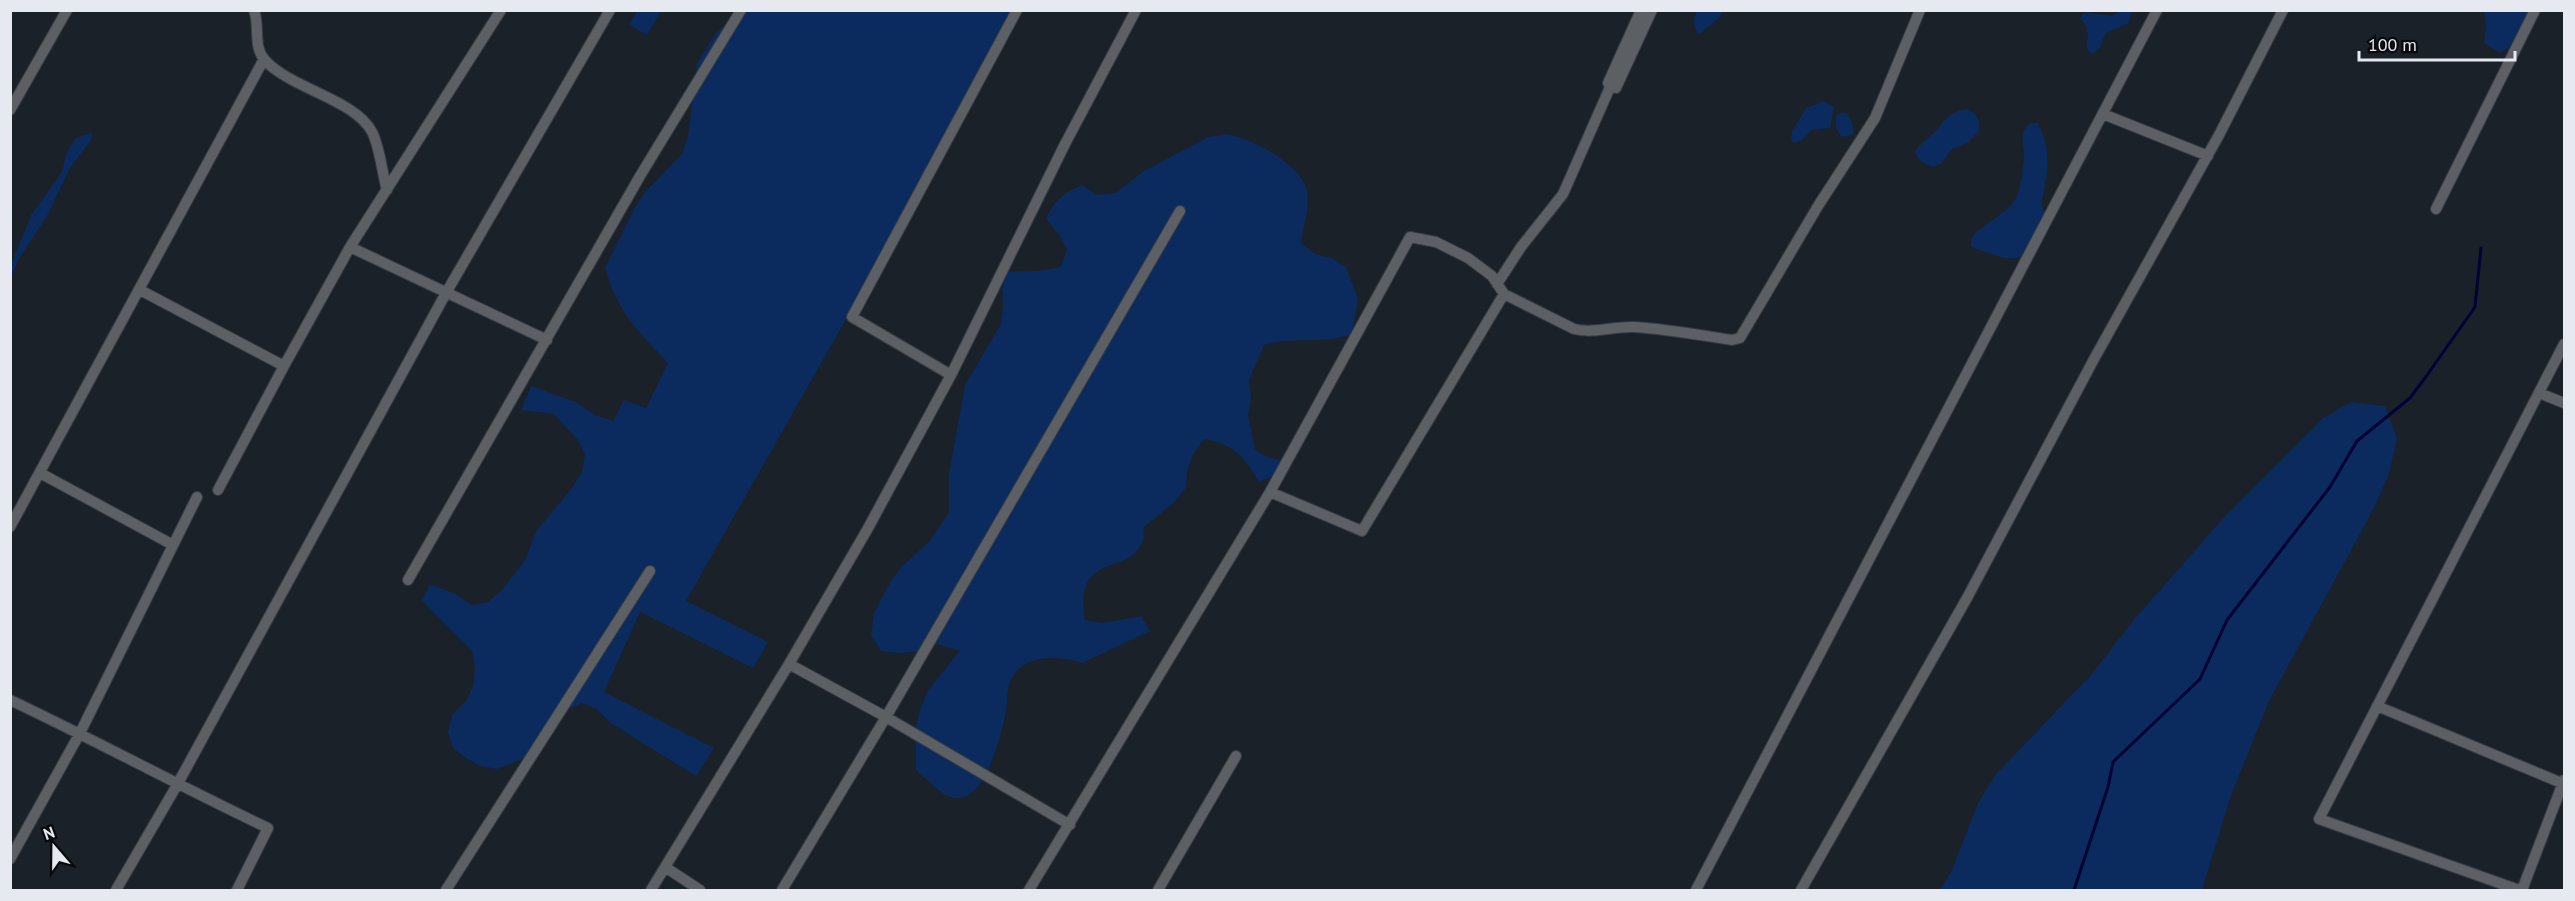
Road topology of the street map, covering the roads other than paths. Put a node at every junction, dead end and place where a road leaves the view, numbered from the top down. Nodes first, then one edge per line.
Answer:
1 (67, 10) edge
2 (254, 10) edge
3 (501, 10) edge
4 (610, 10) edge
5 (741, 10) edge
6 (1017, 10) edge
7 (1136, 10) edge
8 (1641, 10) edge
9 (1652, 10) edge
10 (1920, 10) edge
11 (2157, 10) edge
12 (2283, 10) edge
13 (2535, 10) edge
14 (264, 59) junction
15 (1612, 85) junction
16 (10, 110) edge
17 (2103, 114) junction
18 (2208, 156) junction
19 (387, 190) junction
20 (2436, 209) dead end
21 (1180, 211) dead end
22 (350, 247) junction
23 (1497, 284) junction
24 (140, 290) junction
25 (446, 293) junction
26 (1504, 294) junction
27 (548, 340) junction
28 (2565, 344) edge
29 (284, 366) junction
30 (951, 375) junction
31 (2539, 393) junction
32 (2565, 403) edge
33 (40, 473) junction
34 (218, 490) dead end
35 (1270, 492) junction
36 (197, 497) dead end
37 (11, 525) edge
38 (173, 544) junction
39 (650, 571) dead end
40 (408, 580) dead end
41 (789, 664) junction
42 (10, 700) edge
43 (2377, 706) junction
44 (886, 717) junction
45 (80, 733) junction
46 (1236, 756) dead end
47 (2564, 783) edge
48 (177, 785) junction
49 (1070, 825) junction
50 (10, 836) edge
51 (21, 842) junction
52 (10, 860) edge
53 (665, 867) junction
54 (116, 891) edge
55 (237, 891) edge
56 (446, 891) edge
57 (651, 891) edge
58 (700, 891) edge
59 (782, 891) edge
60 (1029, 891) edge
61 (1158, 891) edge
62 (1696, 891) edge
63 (1801, 891) edge
64 (2520, 891) edge

1 - 16 street
2 - 14 street
3 - 19 street
4 - 25 street
5 - 27 street
6 - 30 street
7 - 30 street
8 - 15 street
9 - 15 street
10 - 26 street
11 - 17 street
12 - 18 street
13 - 20 street
14 - 19 street
14 - 24 street
15 - 23 street
17 - 18 street
17 - 62 street
18 - 63 street
19 - 22 street
21 - 44 street
22 - 25 street
22 - 29 street
23 - 26 street
23 - 35 street
24 - 29 street
24 - 33 street
25 - 27 street
25 - 48 street
26 - 35 street
27 - 40 street
28 - 31 street
29 - 34 street
30 - 41 street
31 - 32 street
31 - 43 street
33 - 37 street
33 - 38 street
35 - 49 street
36 - 38 street
38 - 45 street
39 - 56 street
41 - 44 street
41 - 53 street
42 - 45 street
43 - 47 street
43 - 64 street
44 - 49 street
44 - 59 street
45 - 48 street
45 - 51 street
46 - 61 street
47 - 64 street
48 - 54 street
48 - 55 street
49 - 60 street
50 - 51 street
51 - 52 street
53 - 57 street
53 - 58 street

